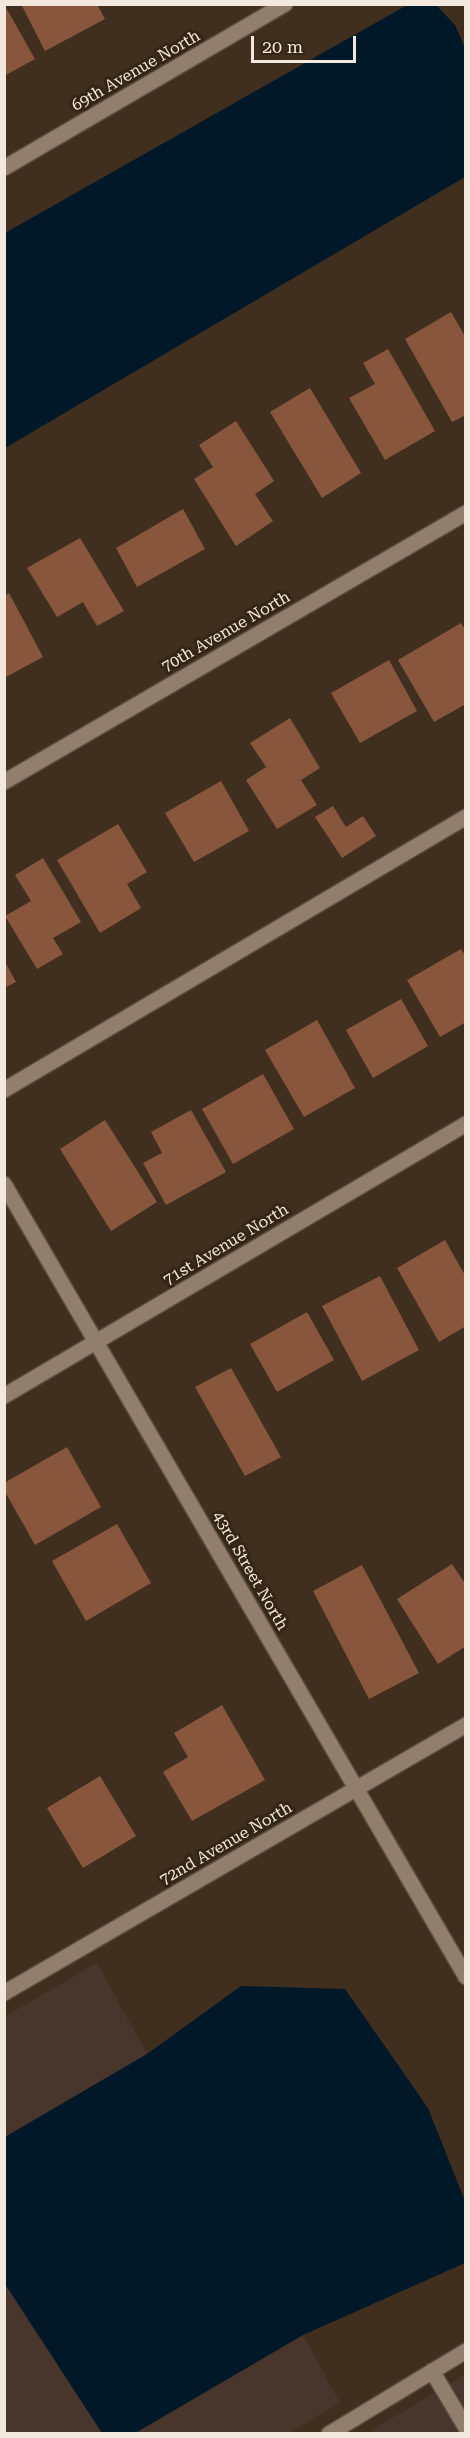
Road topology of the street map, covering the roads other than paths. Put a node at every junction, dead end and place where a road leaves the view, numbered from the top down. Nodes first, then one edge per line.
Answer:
1 (285, 4) edge
2 (4, 168) edge
3 (465, 513) edge
4 (4, 782) edge
5 (465, 817) edge
6 (4, 1090) edge
7 (465, 1124) edge
8 (4, 1184) edge
9 (97, 1343) junction
10 (4, 1396) edge
11 (465, 1725) edge
12 (356, 1789) junction
13 (465, 1977) edge
14 (4, 1993) edge
15 (465, 2351) edge
16 (432, 2371) junction
17 (465, 2428) edge
18 (329, 2433) edge

1 - 2 street, 69th Avenue North
3 - 4 street, 70th Avenue North
5 - 6 street
7 - 9 street, 71st Avenue North
8 - 9 street, 43rd Street North
9 - 10 street, 71st Avenue North
9 - 12 street, 43rd Street North
11 - 12 street, 72nd Avenue North
12 - 13 street, 43rd Street North
12 - 14 street, 72nd Avenue North
15 - 16 street
16 - 17 street
16 - 18 street

